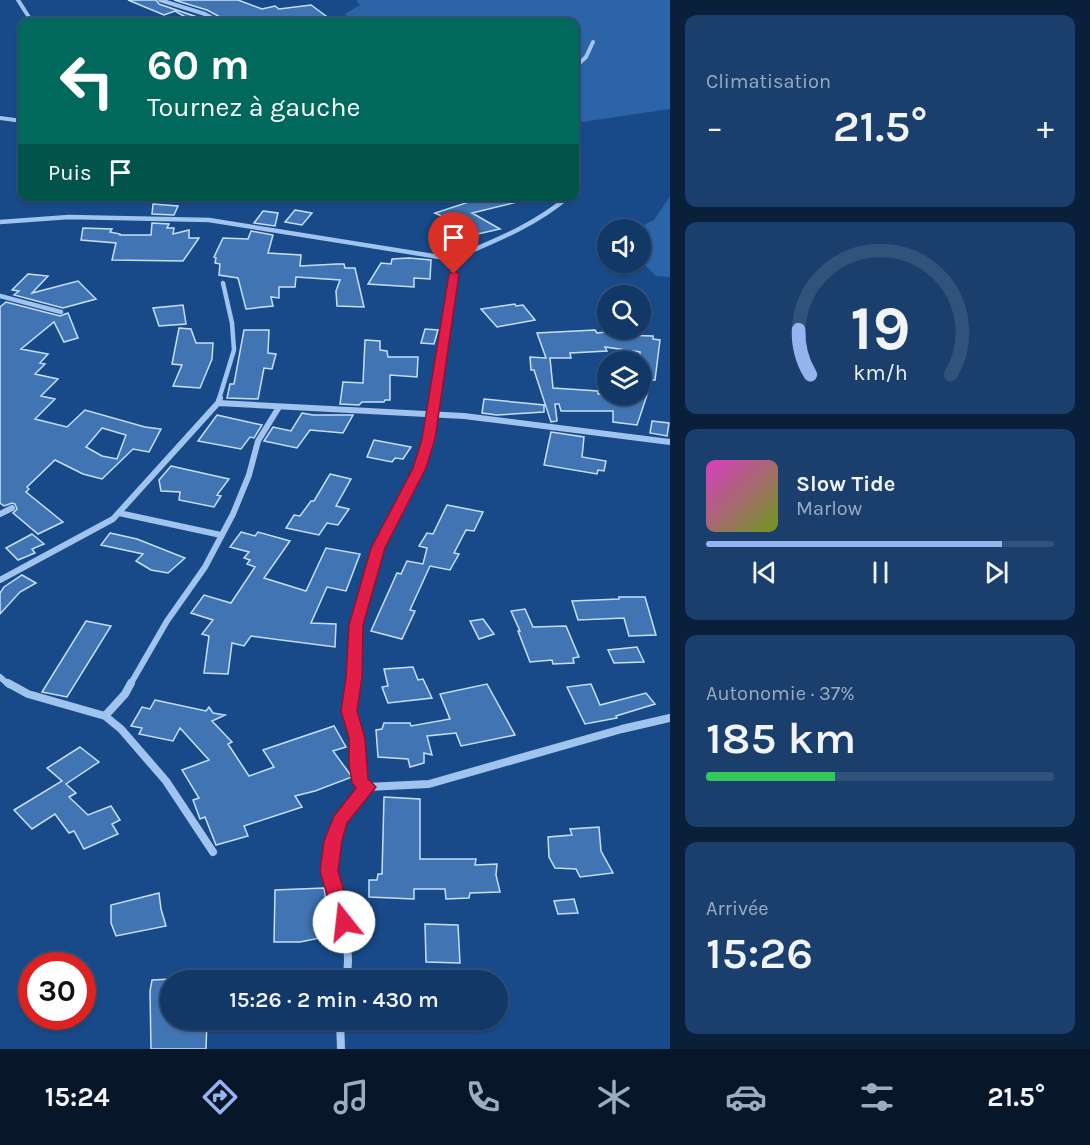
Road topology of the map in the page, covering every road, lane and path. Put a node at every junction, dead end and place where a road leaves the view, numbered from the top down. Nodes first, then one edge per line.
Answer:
1 (18, 0) edge
2 (160, 0) edge
3 (29, 18) edge
4 (211, 18) edge
5 (593, 42) dead end
6 (579, 63) edge
7 (0, 118) edge
8 (18, 120) edge
9 (563, 201) edge
10 (0, 222) edge
11 (452, 259) junction
12 (223, 283) dead end
13 (0, 296) edge
14 (61, 312) dead end
15 (218, 403) junction
16 (279, 406) junction
17 (433, 414) junction
18 (670, 442) edge
19 (12, 508) dead end
20 (119, 513) junction
21 (0, 514) edge
22 (221, 535) junction
23 (0, 580) edge
24 (0, 677) edge
25 (105, 716) junction
26 (670, 718) edge
27 (367, 787) junction
28 (213, 852) dead end
29 (348, 970) edge
30 (340, 1030) edge
31 (341, 1049) edge

1 - 3 street
2 - 4 street
5 - 6 street
7 - 8 street
9 - 11 street
10 - 11 street
11 - 17 street
12 - 15 street
13 - 14 street
15 - 16 street
15 - 20 street
16 - 17 street
16 - 22 street
17 - 18 street
17 - 27 street
19 - 21 street
20 - 22 street
20 - 23 street
22 - 25 street
24 - 25 street
25 - 28 street
26 - 27 street
27 - 29 street
30 - 31 street

